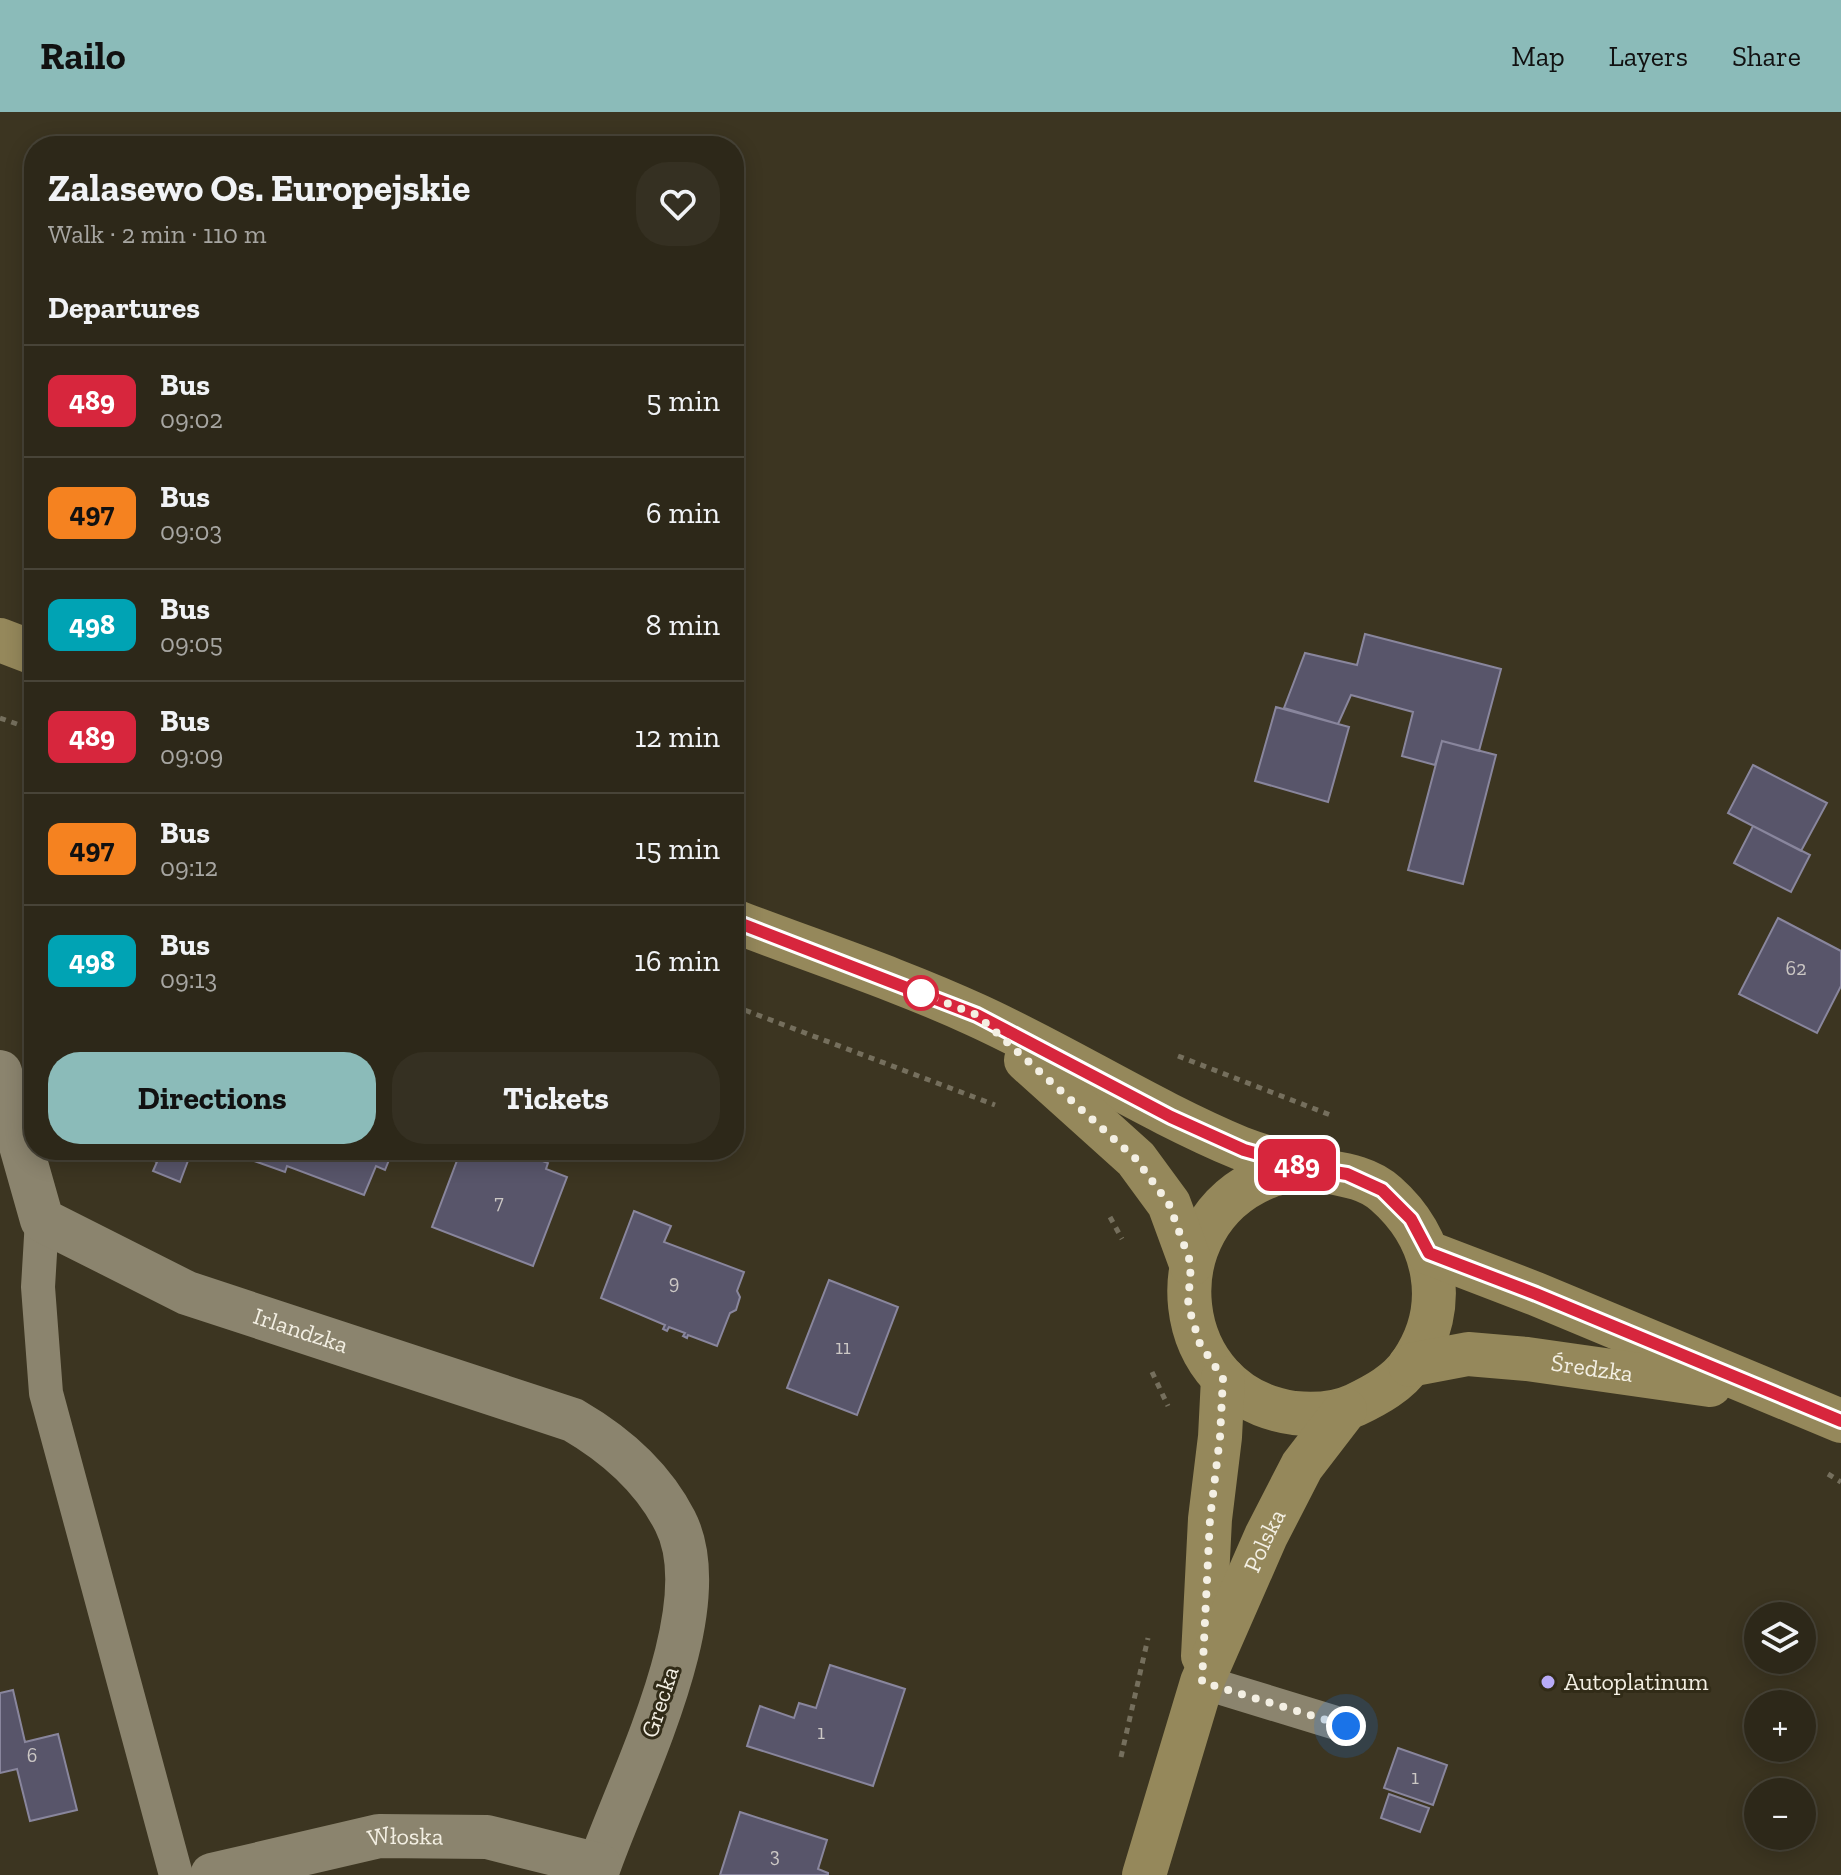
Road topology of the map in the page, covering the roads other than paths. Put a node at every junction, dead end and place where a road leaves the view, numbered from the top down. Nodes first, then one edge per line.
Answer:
1 (0, 640) edge
2 (24, 649) edge
3 (744, 925) edge
4 (977, 1015) junction
5 (0, 1072) edge
6 (24, 1157) edge
7 (25, 1160) edge
8 (1308, 1168) junction
9 (42, 1220) junction
10 (1429, 1253) junction
11 (1191, 1264) junction
12 (1410, 1365) junction
13 (1223, 1378) junction
14 (1772, 1395) junction
15 (1345, 1410) junction
16 (1841, 1421) edge
17 (677, 1523) joint
18 (1202, 1682) junction
19 (1346, 1726) dead end
20 (598, 1870) edge
21 (176, 1875) edge
22 (212, 1875) edge
23 (1144, 1875) edge

1 - 2 street
3 - 4 street
4 - 8 street
4 - 11 street
5 - 6 street
7 - 9 street
8 - 10 street
8 - 11 street
9 - 17 street, Irlandzka
9 - 21 lane
10 - 12 street
10 - 14 street, Średzka
11 - 13 street
12 - 14 street, Średzka
12 - 15 street
13 - 15 street
13 - 18 street, Polska
14 - 16 street, Średzka
15 - 18 street, Polska
17 - 20 street, Grecka
18 - 19 lane
18 - 23 street, Polska
20 - 22 street, Włoska

